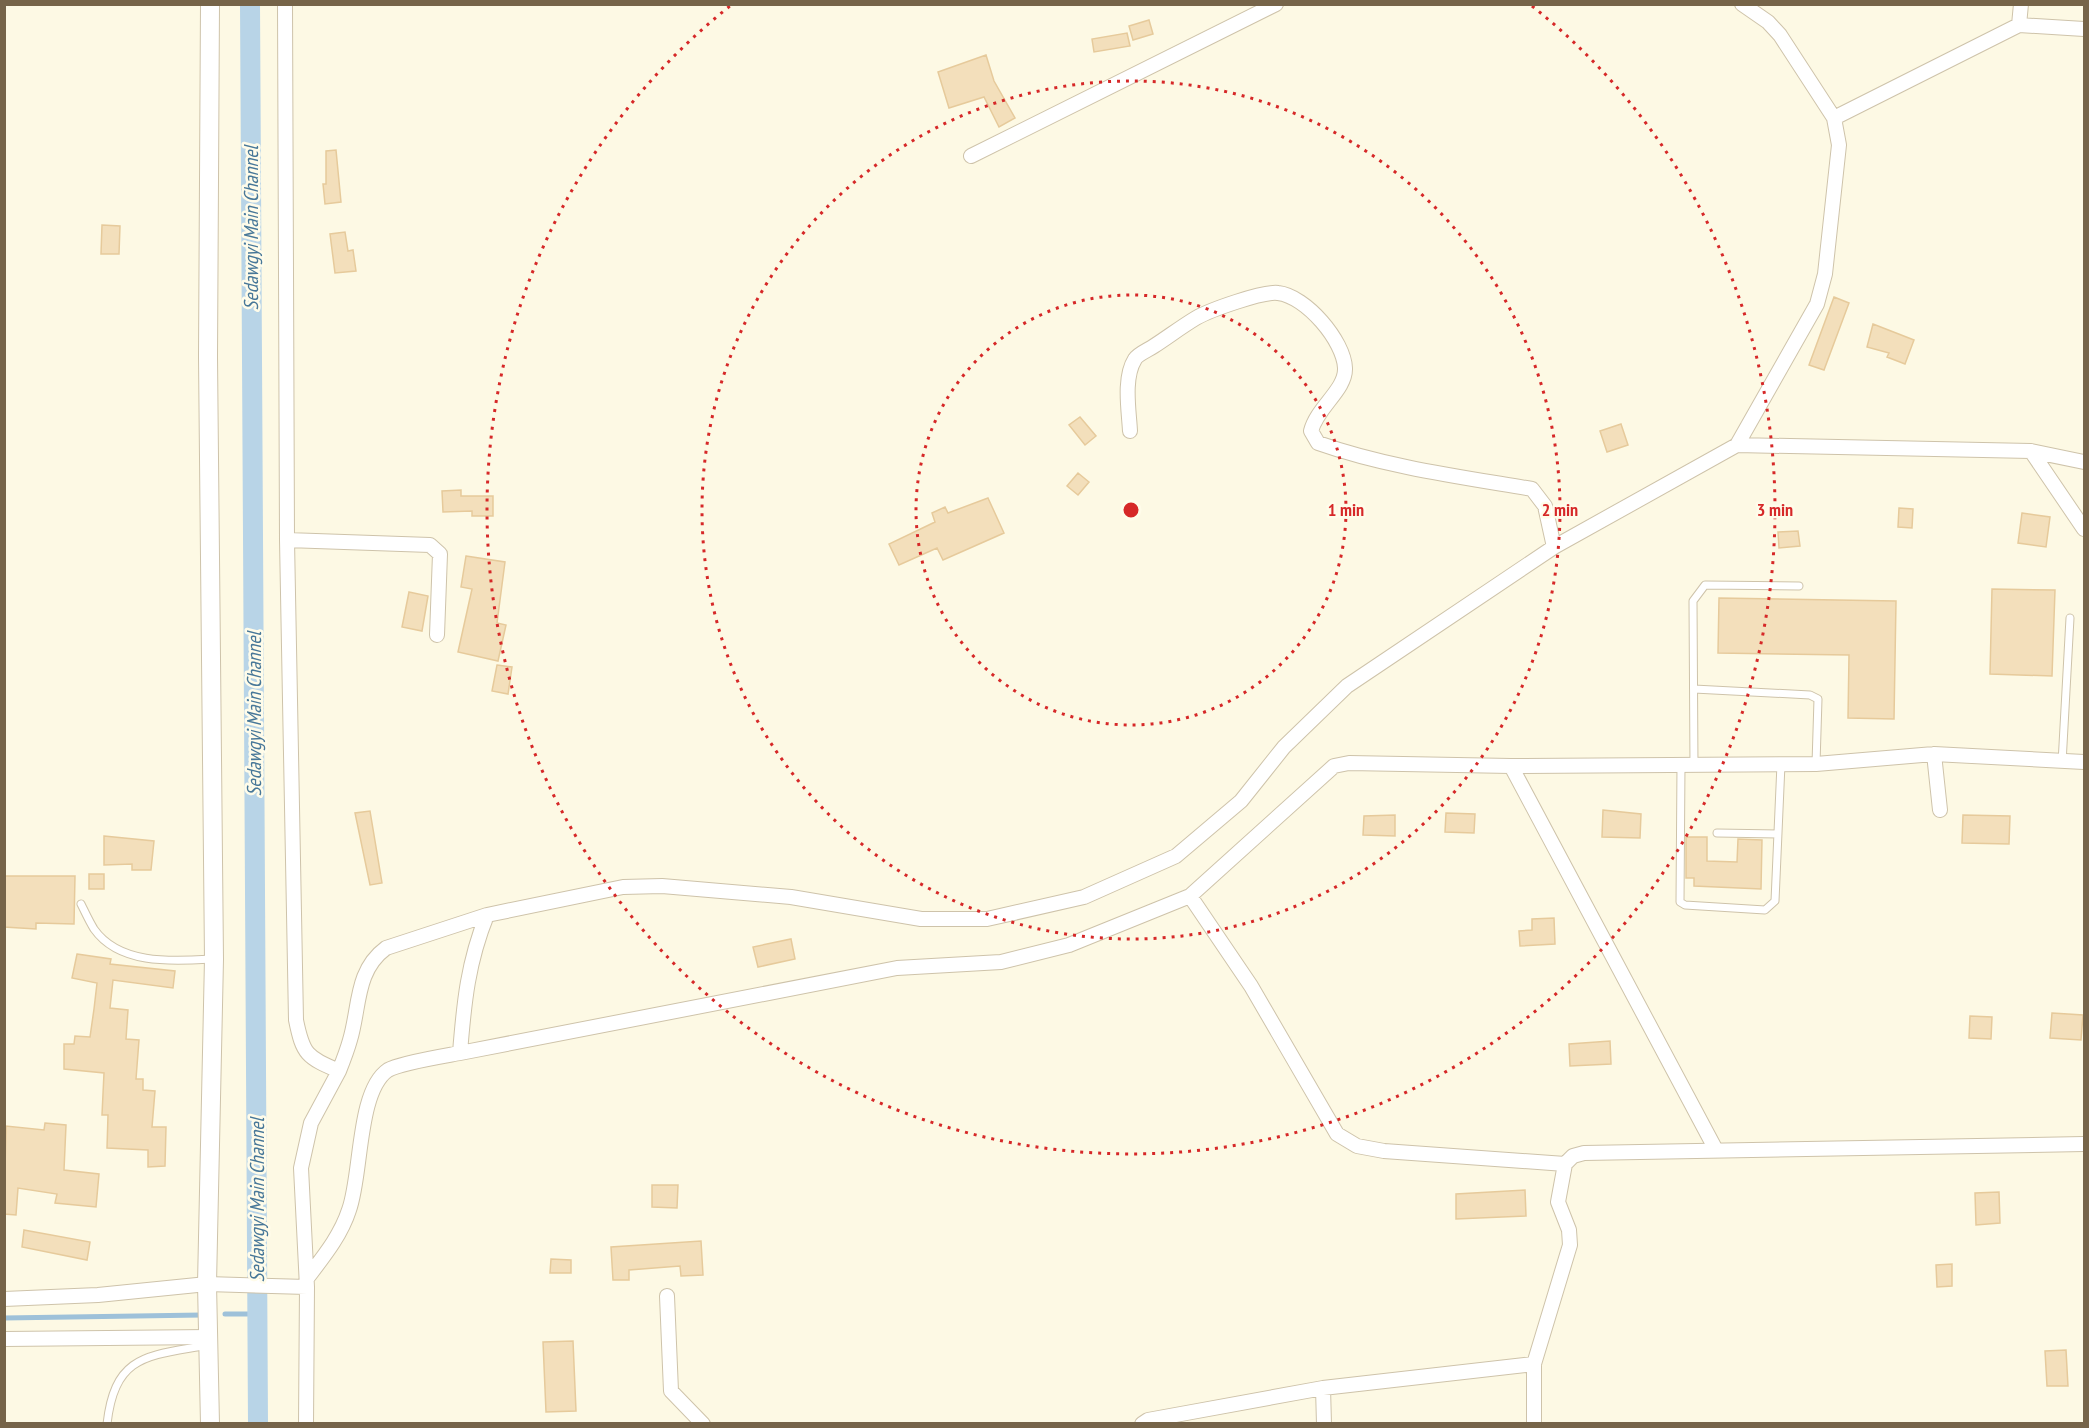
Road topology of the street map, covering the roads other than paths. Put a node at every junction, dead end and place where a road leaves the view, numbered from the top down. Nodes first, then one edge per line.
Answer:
1 (210, 4) edge
2 (285, 4) edge
3 (1276, 4) edge
4 (1742, 4) edge
5 (2021, 4) edge
6 (2019, 25) junction
7 (2085, 29) edge
8 (1834, 118) junction
9 (971, 156) dead end
10 (1130, 431) dead end
11 (1737, 445) junction
12 (2031, 451) junction
13 (2085, 462) edge
14 (2085, 529) edge
15 (287, 540) junction
16 (1554, 548) junction
17 (1800, 586) dead end
18 (2070, 618) dead end
19 (437, 635) dead end
20 (1694, 689) junction
21 (1934, 754) junction
22 (2085, 762) edge
23 (2062, 763) junction
24 (1781, 764) junction
25 (1816, 764) junction
26 (1688, 765) junction
27 (1510, 766) junction
28 (1940, 810) dead end
29 (1717, 832) dead end
30 (1778, 834) junction
31 (1190, 896) junction
32 (81, 904) dead end
33 (487, 915) junction
34 (214, 959) junction
35 (460, 1053) junction
36 (339, 1071) junction
37 (2085, 1144) edge
38 (1716, 1150) junction
39 (1565, 1164) junction
40 (308, 1282) junction
41 (215, 1285) junction
42 (668, 1296) dead end
43 (4, 1299) edge
44 (4, 1339) edge
45 (210, 1341) junction
46 (1534, 1364) junction
47 (1323, 1388) junction
48 (107, 1424) edge
49 (210, 1424) edge
50 (306, 1424) edge
51 (703, 1424) edge
52 (1142, 1424) edge
53 (1324, 1424) edge
54 (1534, 1424) edge

1 - 34 street
2 - 15 street
3 - 9 street
4 - 8 street
5 - 6 street
6 - 7 street
6 - 8 street
8 - 11 street
10 - 16 street
11 - 12 street
11 - 16 street
12 - 13 street
12 - 14 street
15 - 19 street
15 - 36 street
16 - 33 street
17 - 20 lane
18 - 23 lane
20 - 25 lane
20 - 26 lane
21 - 23 street
21 - 25 street
21 - 28 street
22 - 23 street
24 - 25 street
24 - 26 street
24 - 30 lane
26 - 27 street
26 - 30 lane
27 - 31 street
27 - 38 street
29 - 30 lane
31 - 35 street
31 - 39 street
32 - 34 lane
33 - 35 street
33 - 36 street
34 - 41 street
35 - 40 street
36 - 40 street
37 - 38 street
38 - 39 street
39 - 46 street
40 - 41 street
40 - 50 street
41 - 43 street
41 - 45 street
42 - 51 street
44 - 45 street
45 - 48 lane
45 - 49 street
46 - 47 street
46 - 54 street
47 - 52 street
47 - 53 street

